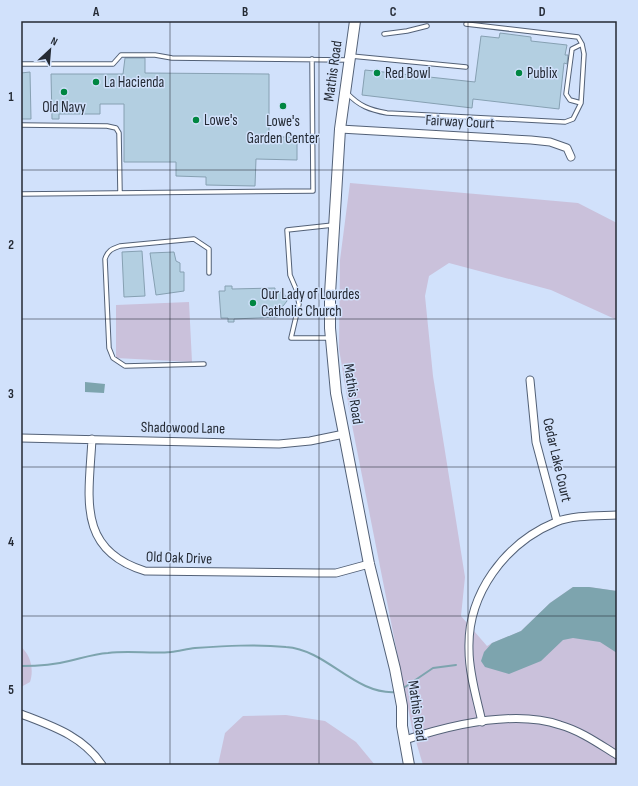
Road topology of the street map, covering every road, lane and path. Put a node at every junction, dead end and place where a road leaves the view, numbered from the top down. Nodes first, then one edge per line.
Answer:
1 (355, 21) edge
2 (466, 24) dead end
3 (427, 26) dead end
4 (384, 34) dead end
5 (582, 44) junction
6 (350, 58) junction
7 (312, 60) junction
8 (21, 64) edge
9 (466, 67) dead end
10 (345, 91) junction
11 (581, 103) junction
12 (21, 125) edge
13 (340, 129) junction
14 (571, 157) dead end
15 (120, 192) junction
16 (21, 194) edge
17 (334, 225) junction
18 (209, 273) dead end
19 (331, 338) junction
20 (204, 364) dead end
21 (530, 380) dead end
22 (344, 434) junction
23 (21, 438) edge
24 (92, 439) junction
25 (617, 515) edge
26 (557, 521) junction
27 (369, 564) junction
28 (21, 714) edge
29 (482, 722) junction
30 (405, 740) junction
31 (617, 755) edge
32 (102, 765) edge
33 (410, 765) edge

1 - 6 street, Mathis Road
2 - 5 lane
3 - 4 lane
5 - 11 lane
5 - 11 lane
6 - 7 lane
6 - 9 lane
6 - 10 street, Mathis Road
7 - 8 lane
7 - 15 lane
10 - 11 lane
10 - 13 street, Mathis Road
12 - 15 lane
13 - 14 street, Fairway Court
13 - 17 street, Mathis Road
15 - 16 lane
17 - 19 street, Mathis Road
17 - 19 lane
18 - 20 lane
19 - 22 street, Mathis Road
21 - 26 street, Cedar Lake Court
22 - 24 street, Shadowood Lane
22 - 27 street, Mathis Road
23 - 24 street, Shadowood Lane
24 - 27 street, Old Oak Drive
25 - 26 street
26 - 29 street
27 - 30 street, Mathis Road
28 - 32 street
29 - 30 street
29 - 31 street
30 - 33 street, Mathis Road

